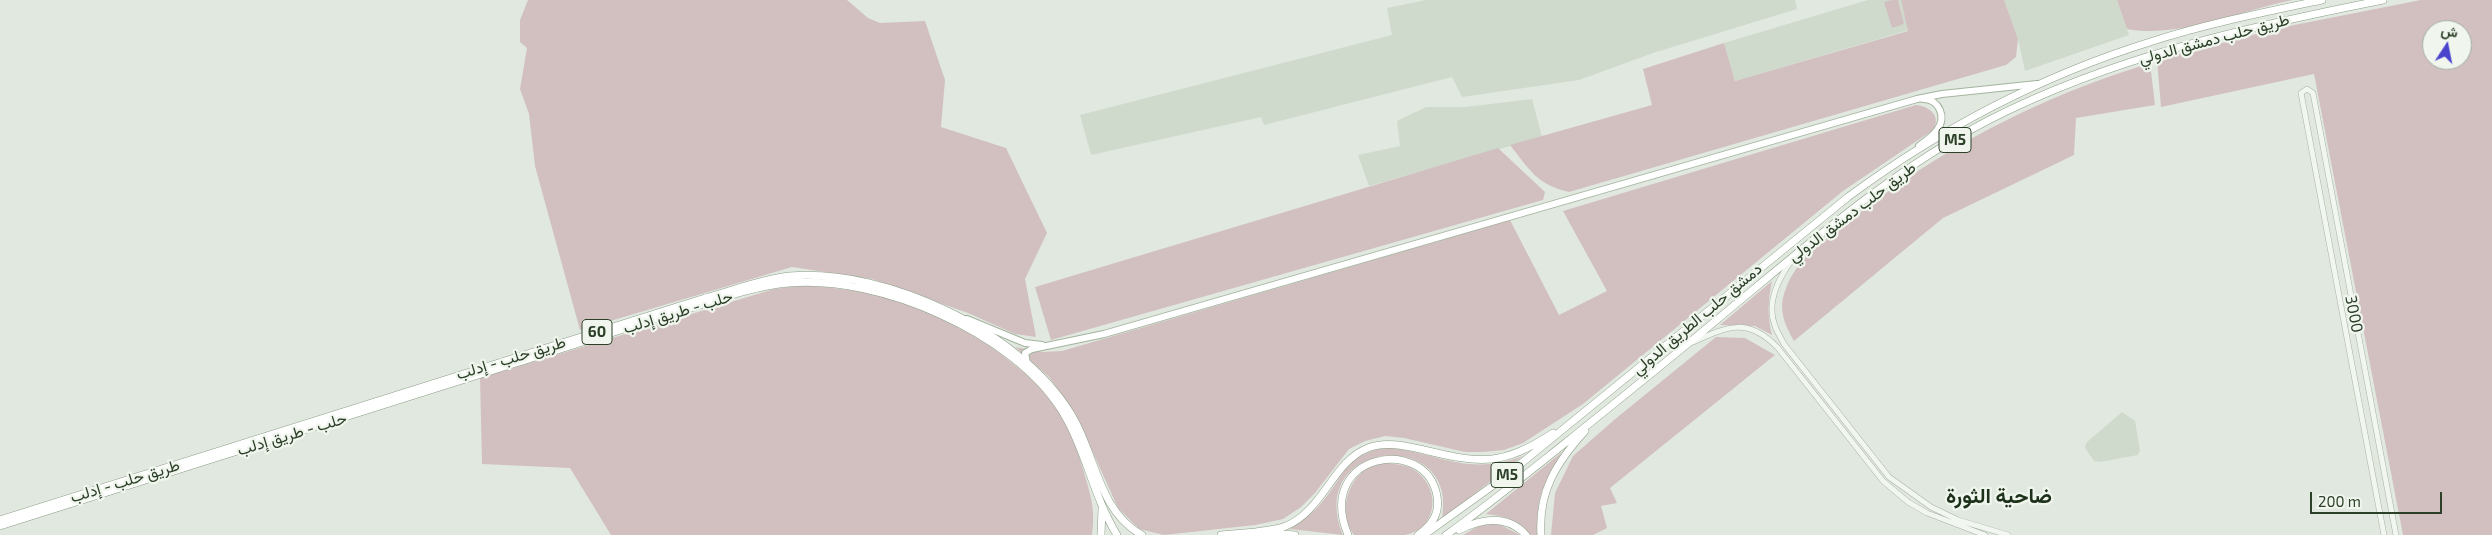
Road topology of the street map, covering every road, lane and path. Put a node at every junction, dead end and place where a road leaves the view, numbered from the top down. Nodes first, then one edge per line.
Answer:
1 (2322, 0) edge
2 (2383, 0) edge
3 (2043, 83) junction
4 (1916, 99) junction
5 (1908, 155) junction
6 (1799, 250) junction
7 (959, 317) junction
8 (1782, 339) junction
9 (1688, 344) junction
10 (1050, 345) junction
11 (1775, 345) junction
12 (546, 350) junction
13 (1027, 363) junction
14 (1587, 411) junction
15 (1597, 417) junction
16 (244, 447) junction
17 (1102, 506) junction
18 (0, 520) edge
19 (0, 526) edge
20 (1256, 532) junction
21 (1101, 535) edge
22 (1117, 535) edge
23 (1142, 535) edge
24 (1221, 535) edge
25 (1295, 535) edge
26 (1348, 535) edge
27 (1418, 535) edge
28 (1424, 535) edge
29 (1448, 535) edge
30 (1526, 535) edge
31 (1541, 535) edge
32 (1985, 535) edge
33 (2008, 535) edge
34 (2384, 535) edge
35 (2396, 535) edge

1 - 3 highway, دمشق حلب الطريق الدولي / M5
2 - 6 highway, طريق حلب دمشق الدولي / M5
3 - 4 main road
3 - 5 highway, دمشق حلب الطريق الدولي / M5
4 - 5 main road
4 - 10 main road
5 - 14 highway, دمشق حلب الطريق الدولي / M5
6 - 8 street
6 - 9 highway, طريق حلب دمشق الدولي / M5
7 - 10 main road
7 - 12 highway, طريق حلب - إدلب / 60
7 - 13 highway, طريق حلب - إدلب / 60
8 - 11 street
8 - 33 street
9 - 11 street
9 - 15 highway, طريق حلب دمشق الدولي / M5
10 - 13 main road
11 - 32 street
12 - 16 highway, طريق حلب - إدلب / 60
12 - 17 highway, حلب - طريق إدلب / 60
13 - 23 highway, طريق حلب - إدلب / 60
14 - 20 highway
14 - 28 highway, M5
15 - 29 highway, طريق حلب دمشق الدولي / M5
15 - 31 highway
16 - 18 highway, طريق حلب - إدلب / 60
16 - 19 highway, حلب - طريق إدلب / 60
17 - 21 highway
17 - 22 highway, 60
20 - 24 highway
20 - 25 highway
26 - 27 highway
29 - 30 highway
34 - 35 street, 3000

